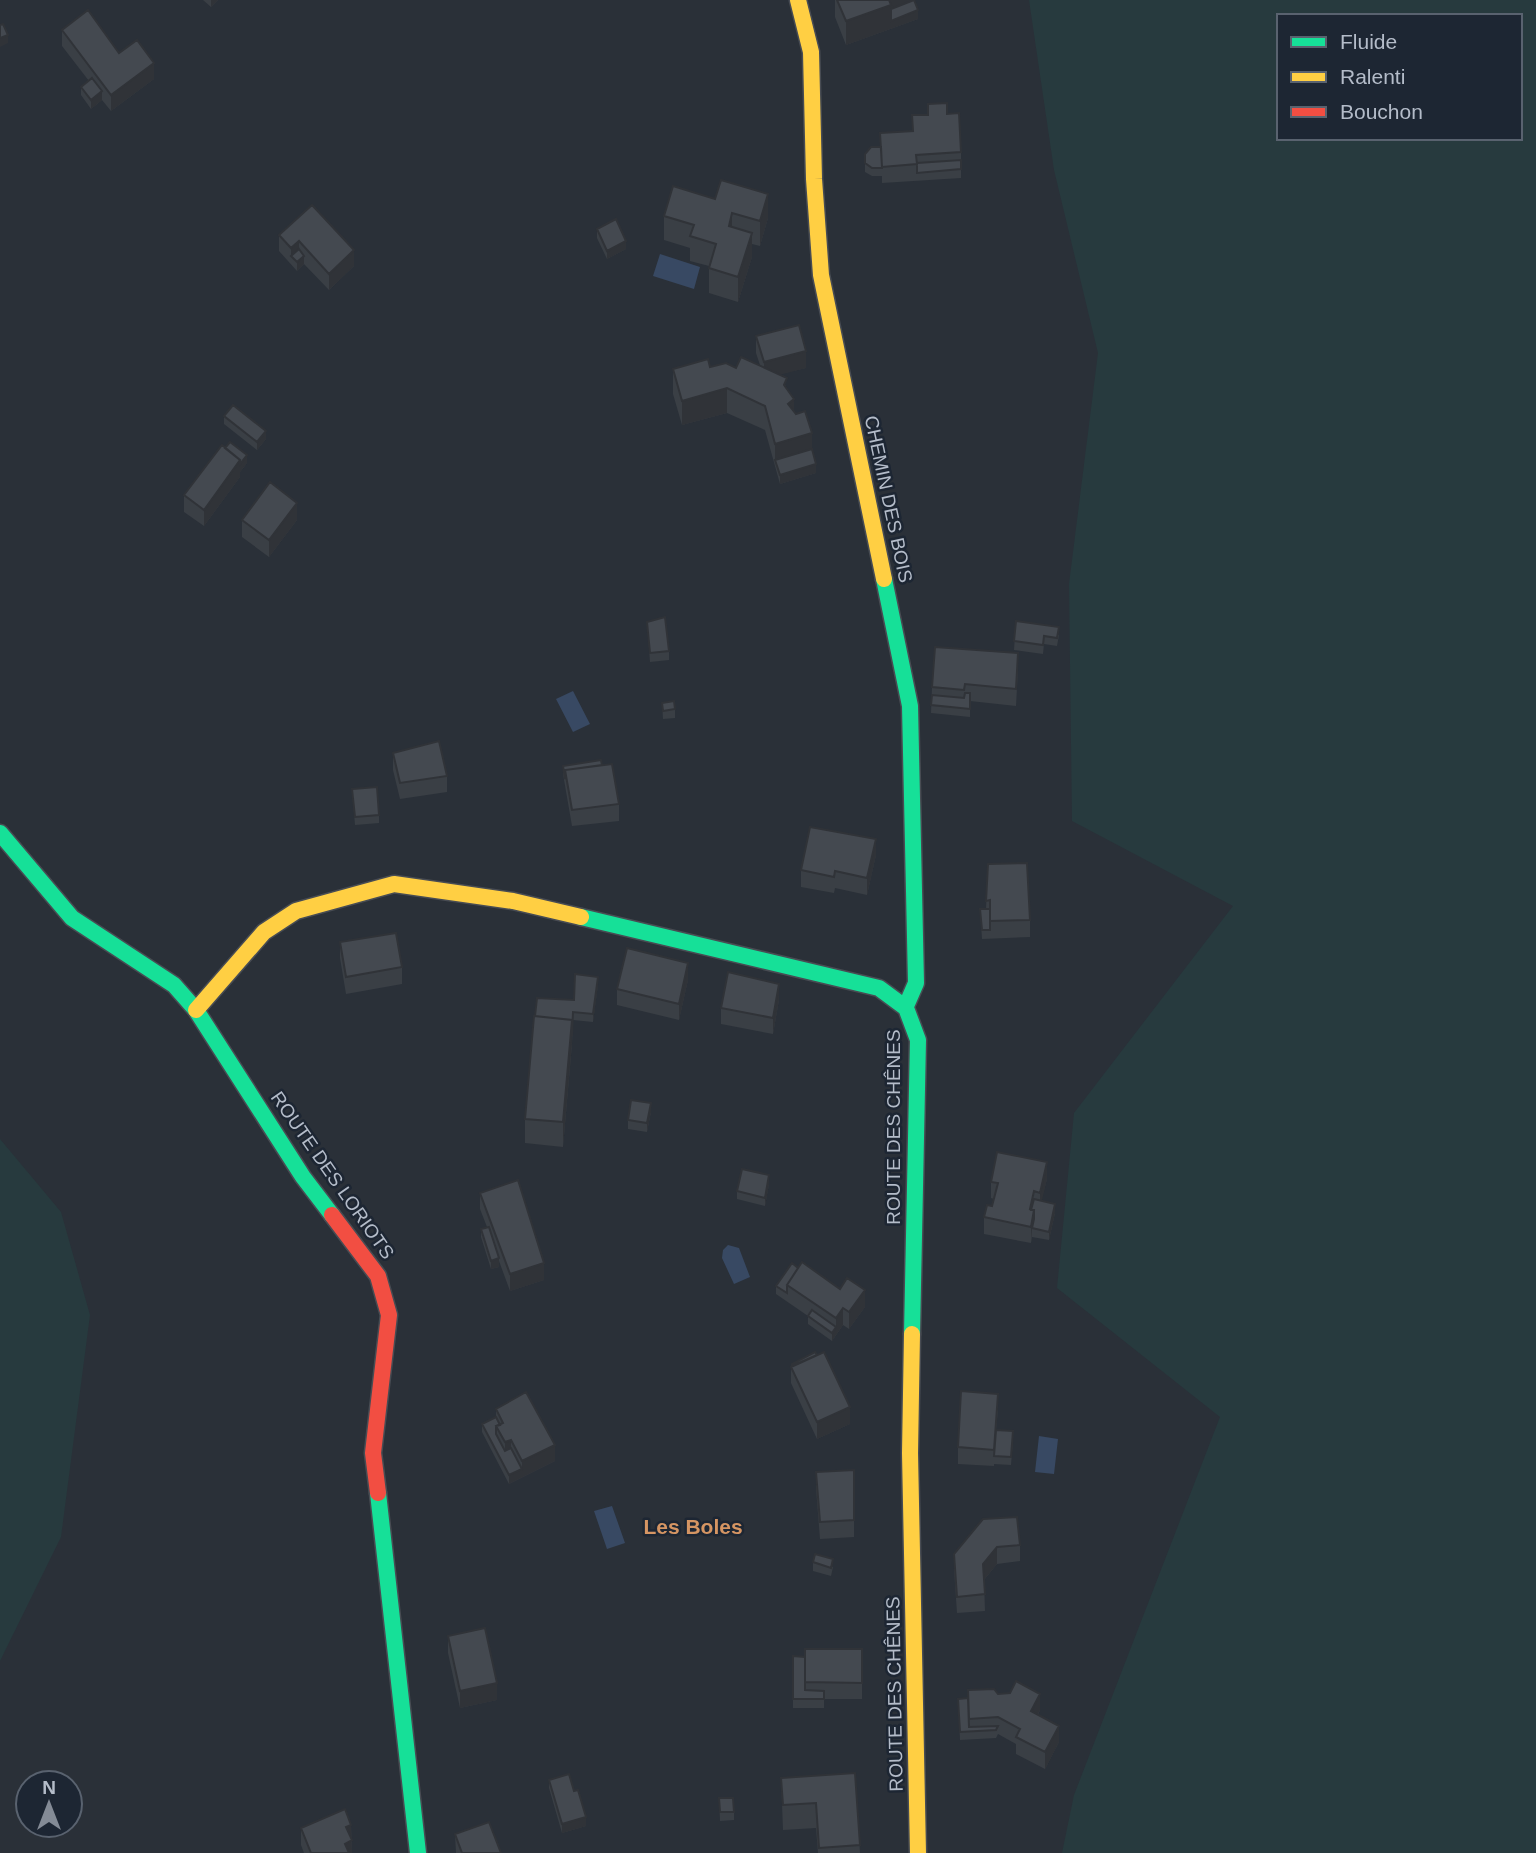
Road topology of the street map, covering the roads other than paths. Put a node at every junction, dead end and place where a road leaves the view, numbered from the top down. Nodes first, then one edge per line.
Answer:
1 (797, 0) edge
2 (0, 833) edge
3 (906, 1006) junction
4 (196, 1010) junction
5 (418, 1853) edge
6 (918, 1853) edge

1 - 3 street, CHEMIN DES BOIS
2 - 4 street, ROUTE DES LORIOTS
3 - 4 street, ROUTE DES CHÊNES
3 - 6 street, ROUTE DES CHÊNES
4 - 5 street, ROUTE DES LORIOTS

